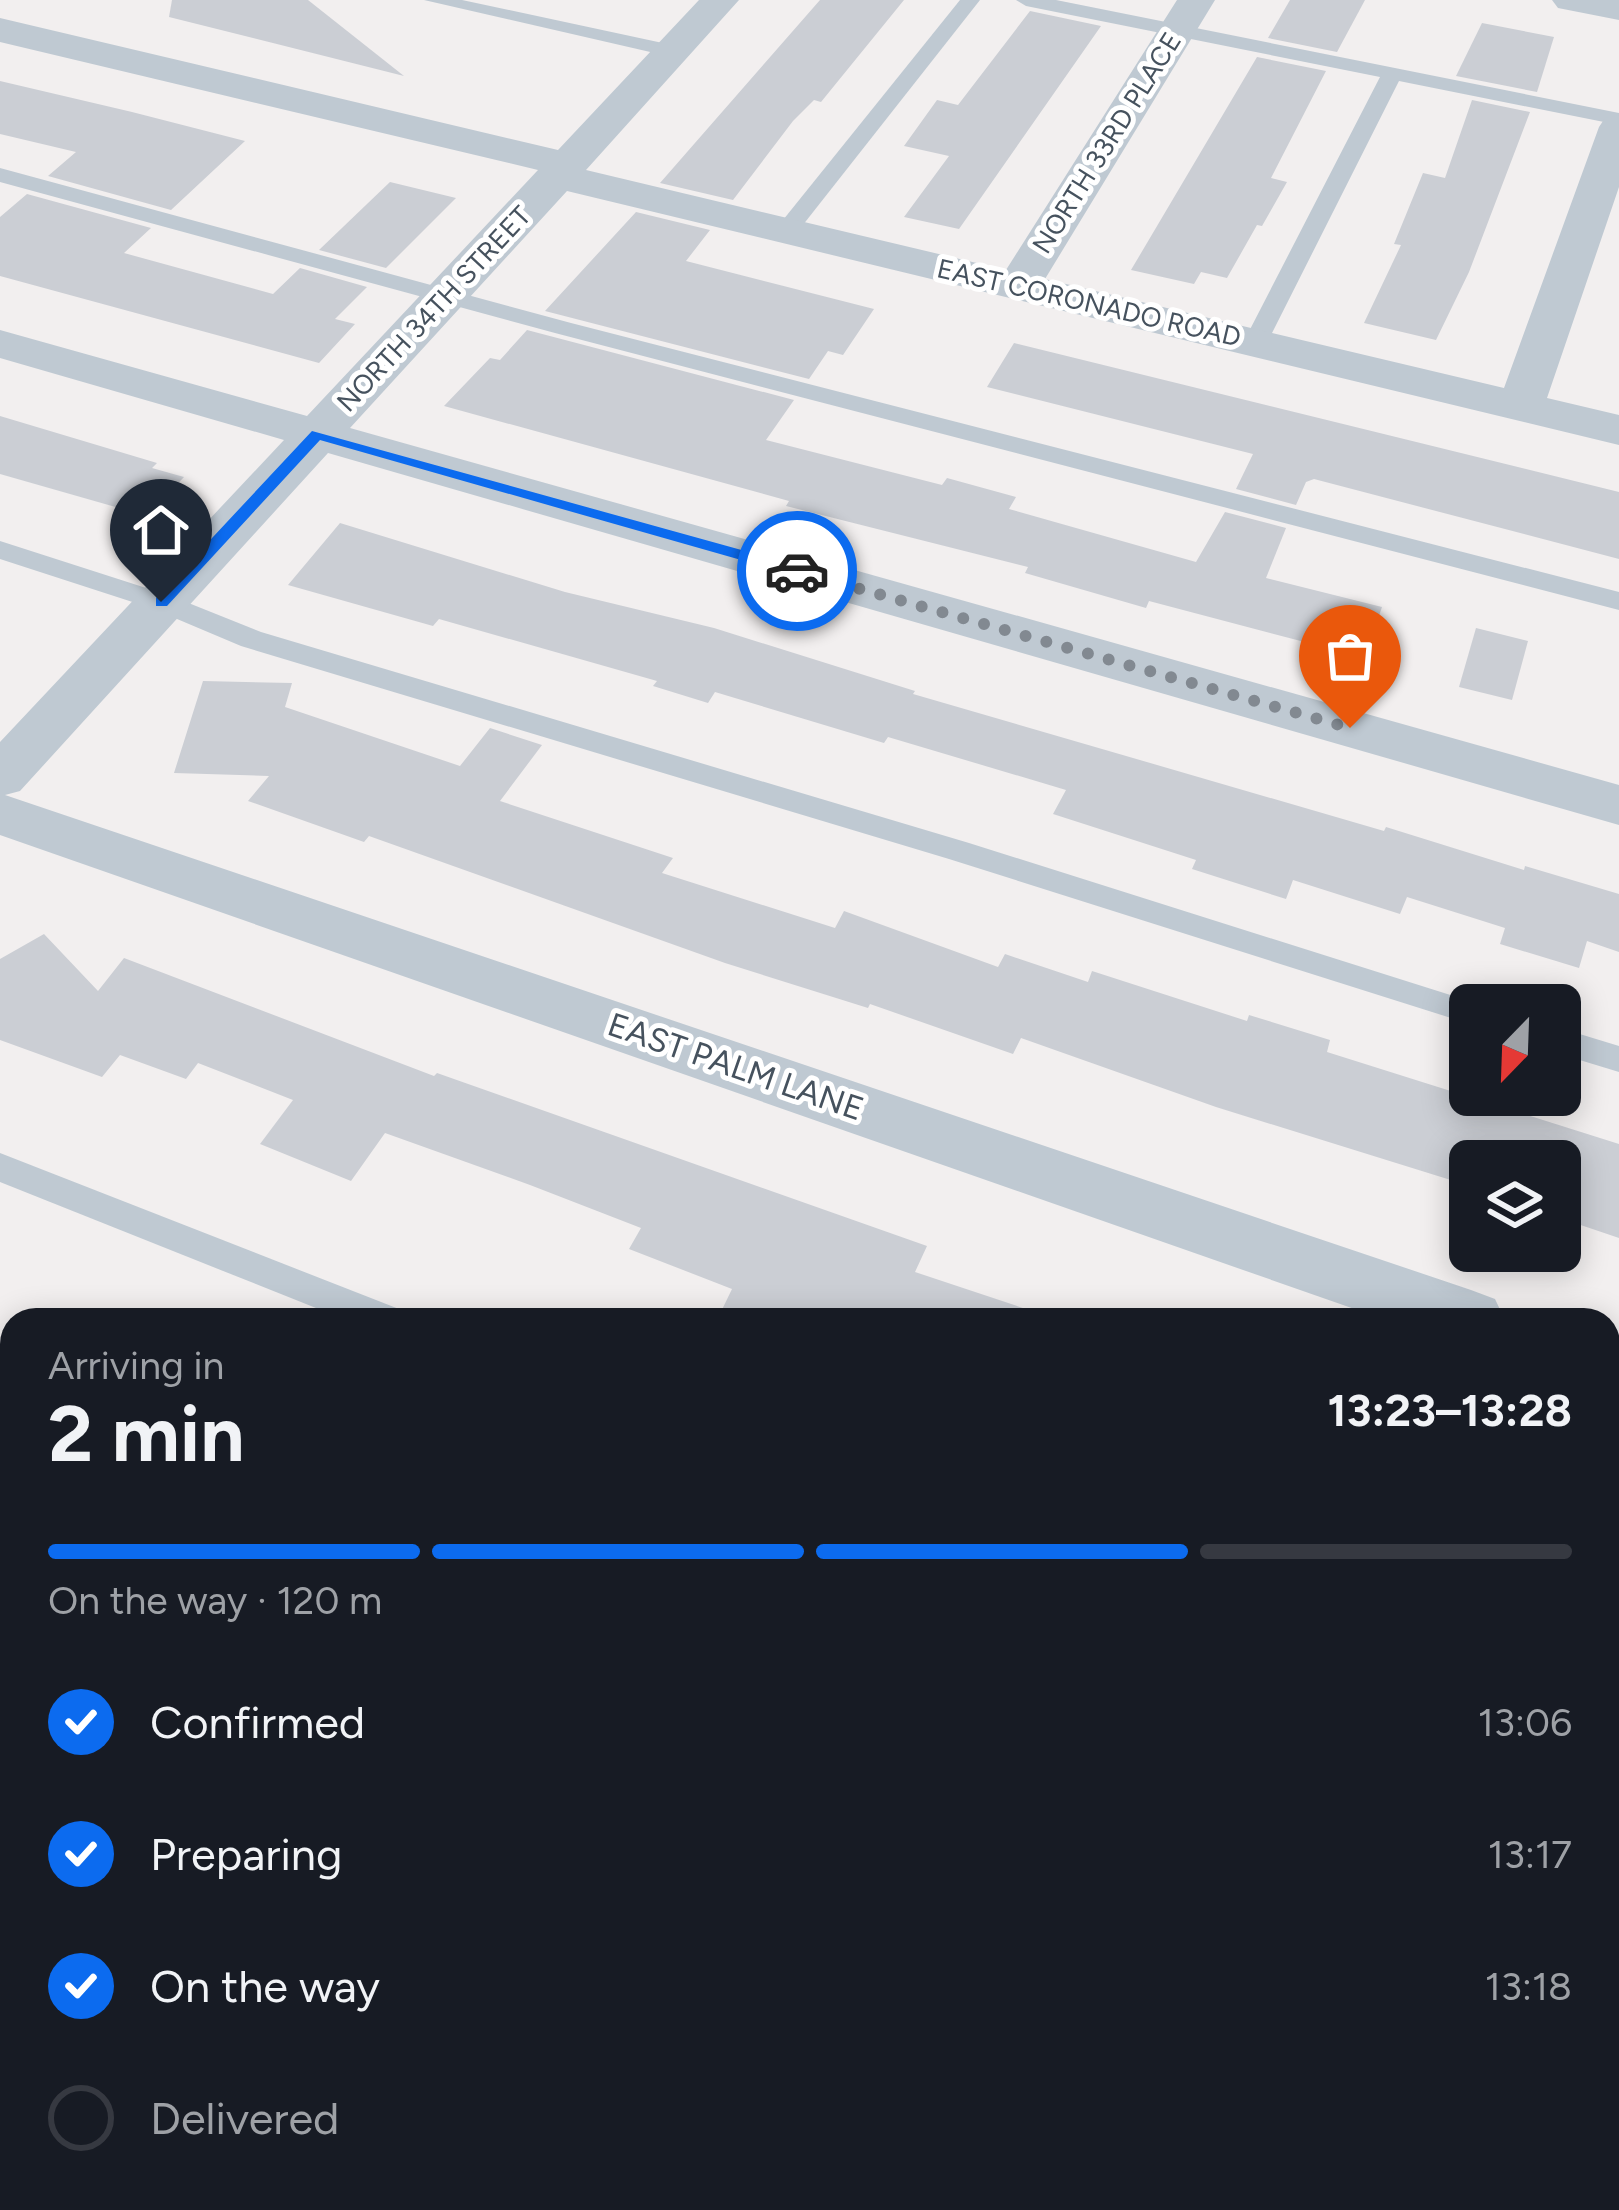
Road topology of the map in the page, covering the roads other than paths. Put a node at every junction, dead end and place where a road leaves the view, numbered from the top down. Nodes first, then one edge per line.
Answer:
1 (434, 0) edge
2 (720, 0) edge
3 (970, 0) edge
4 (1026, 0) edge
5 (1570, 0) edge
6 (1619, 9) edge
7 (1187, 15) edge
8 (0, 30) edge
9 (672, 51) junction
10 (1393, 73) junction
11 (1619, 123) edge
12 (563, 171) junction
13 (0, 175) edge
14 (787, 230) junction
15 (1018, 286) junction
16 (448, 294) junction
17 (1255, 343) junction
18 (0, 344) edge
19 (1521, 406) junction
20 (1619, 430) edge
21 (317, 434) junction
22 (0, 550) edge
23 (1619, 601) edge
24 (161, 602) junction
25 (0, 776) edge
26 (1619, 805) edge
27 (0, 814) edge
28 (1449, 1005) edge
29 (1581, 1047) edge
30 (1619, 1059) edge
31 (0, 1167) edge
32 (356, 1308) edge
33 (1436, 1308) edge

1 - 9 lane
2 - 9 street, NORTH 34TH STREET
3 - 14 lane
4 - 7 lane
5 - 6 street
7 - 10 lane
7 - 15 street, NORTH 33RD PLACE
8 - 12 street, EAST CORONADO ROAD
9 - 12 street, NORTH 34TH STREET
10 - 11 lane
10 - 17 lane
11 - 19 street
12 - 14 street, EAST CORONADO ROAD
12 - 16 street, NORTH 34TH STREET
13 - 16 lane
14 - 15 street, EAST CORONADO ROAD
15 - 17 street, EAST CORONADO ROAD
16 - 21 street, NORTH 34TH STREET
16 - 23 lane
17 - 19 street, EAST CORONADO ROAD
18 - 21 street
19 - 20 street, EAST CORONADO ROAD
21 - 24 street, NORTH 34TH STREET
21 - 26 street
22 - 24 lane
24 - 25 street, NORTH 34TH STREET
24 - 28 lane
27 - 33 street, EAST PALM LANE
29 - 30 lane
31 - 32 lane

